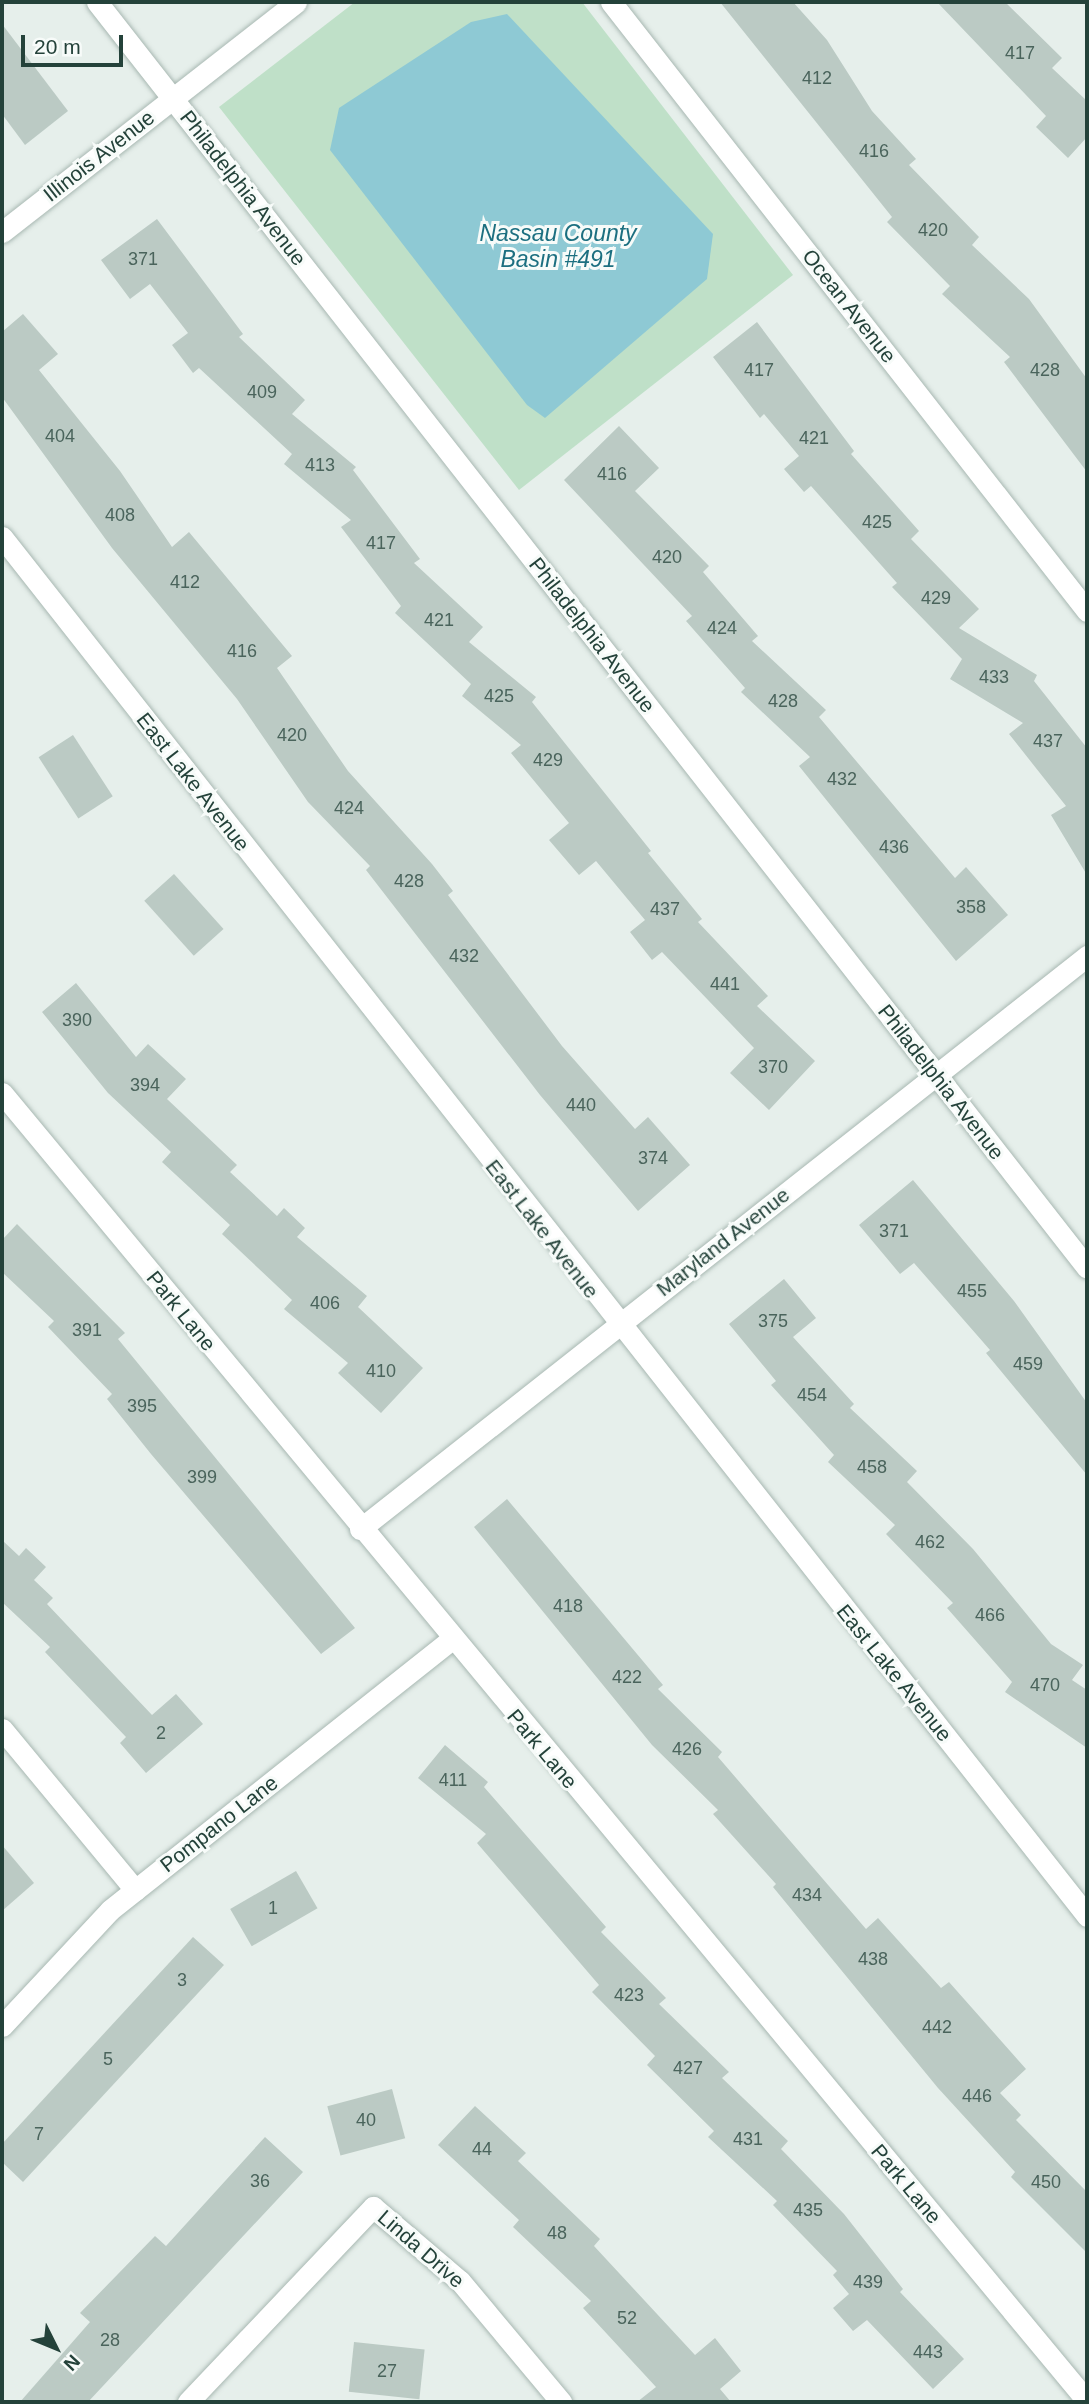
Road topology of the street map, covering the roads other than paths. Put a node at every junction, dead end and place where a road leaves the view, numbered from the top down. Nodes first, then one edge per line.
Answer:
1 (97, 2) edge
2 (296, 2) edge
3 (611, 2) edge
4 (172, 99) junction
5 (2, 232) edge
6 (2, 537) edge
7 (1087, 611) edge
8 (1087, 956) edge
9 (936, 1075) junction
10 (2, 1093) edge
11 (1087, 1268) edge
12 (617, 1326) junction
13 (360, 1529) junction
14 (451, 1640) junction
15 (2, 1729) edge
16 (135, 1890) junction
17 (1087, 1916) edge
18 (2, 2026) edge
19 (1087, 2400) edge
20 (188, 2402) edge
21 (561, 2402) edge

1 - 4 street, Philadelphia Avenue
2 - 4 street, Illinois Avenue
3 - 7 street, Ocean Avenue
4 - 5 street, Illinois Avenue
4 - 9 street, Philadelphia Avenue
6 - 12 street, East Lake Avenue
8 - 9 street, Maryland Avenue
9 - 11 street, Philadelphia Avenue
9 - 12 street, Maryland Avenue
10 - 13 street, Park Lane
12 - 13 street, Maryland Avenue
12 - 17 street, East Lake Avenue
13 - 14 street, Park Lane
14 - 16 street, Pompano Lane
14 - 19 street, Park Lane
15 - 16 street
16 - 18 street, Pompano Lane
20 - 21 street, Linda Drive

